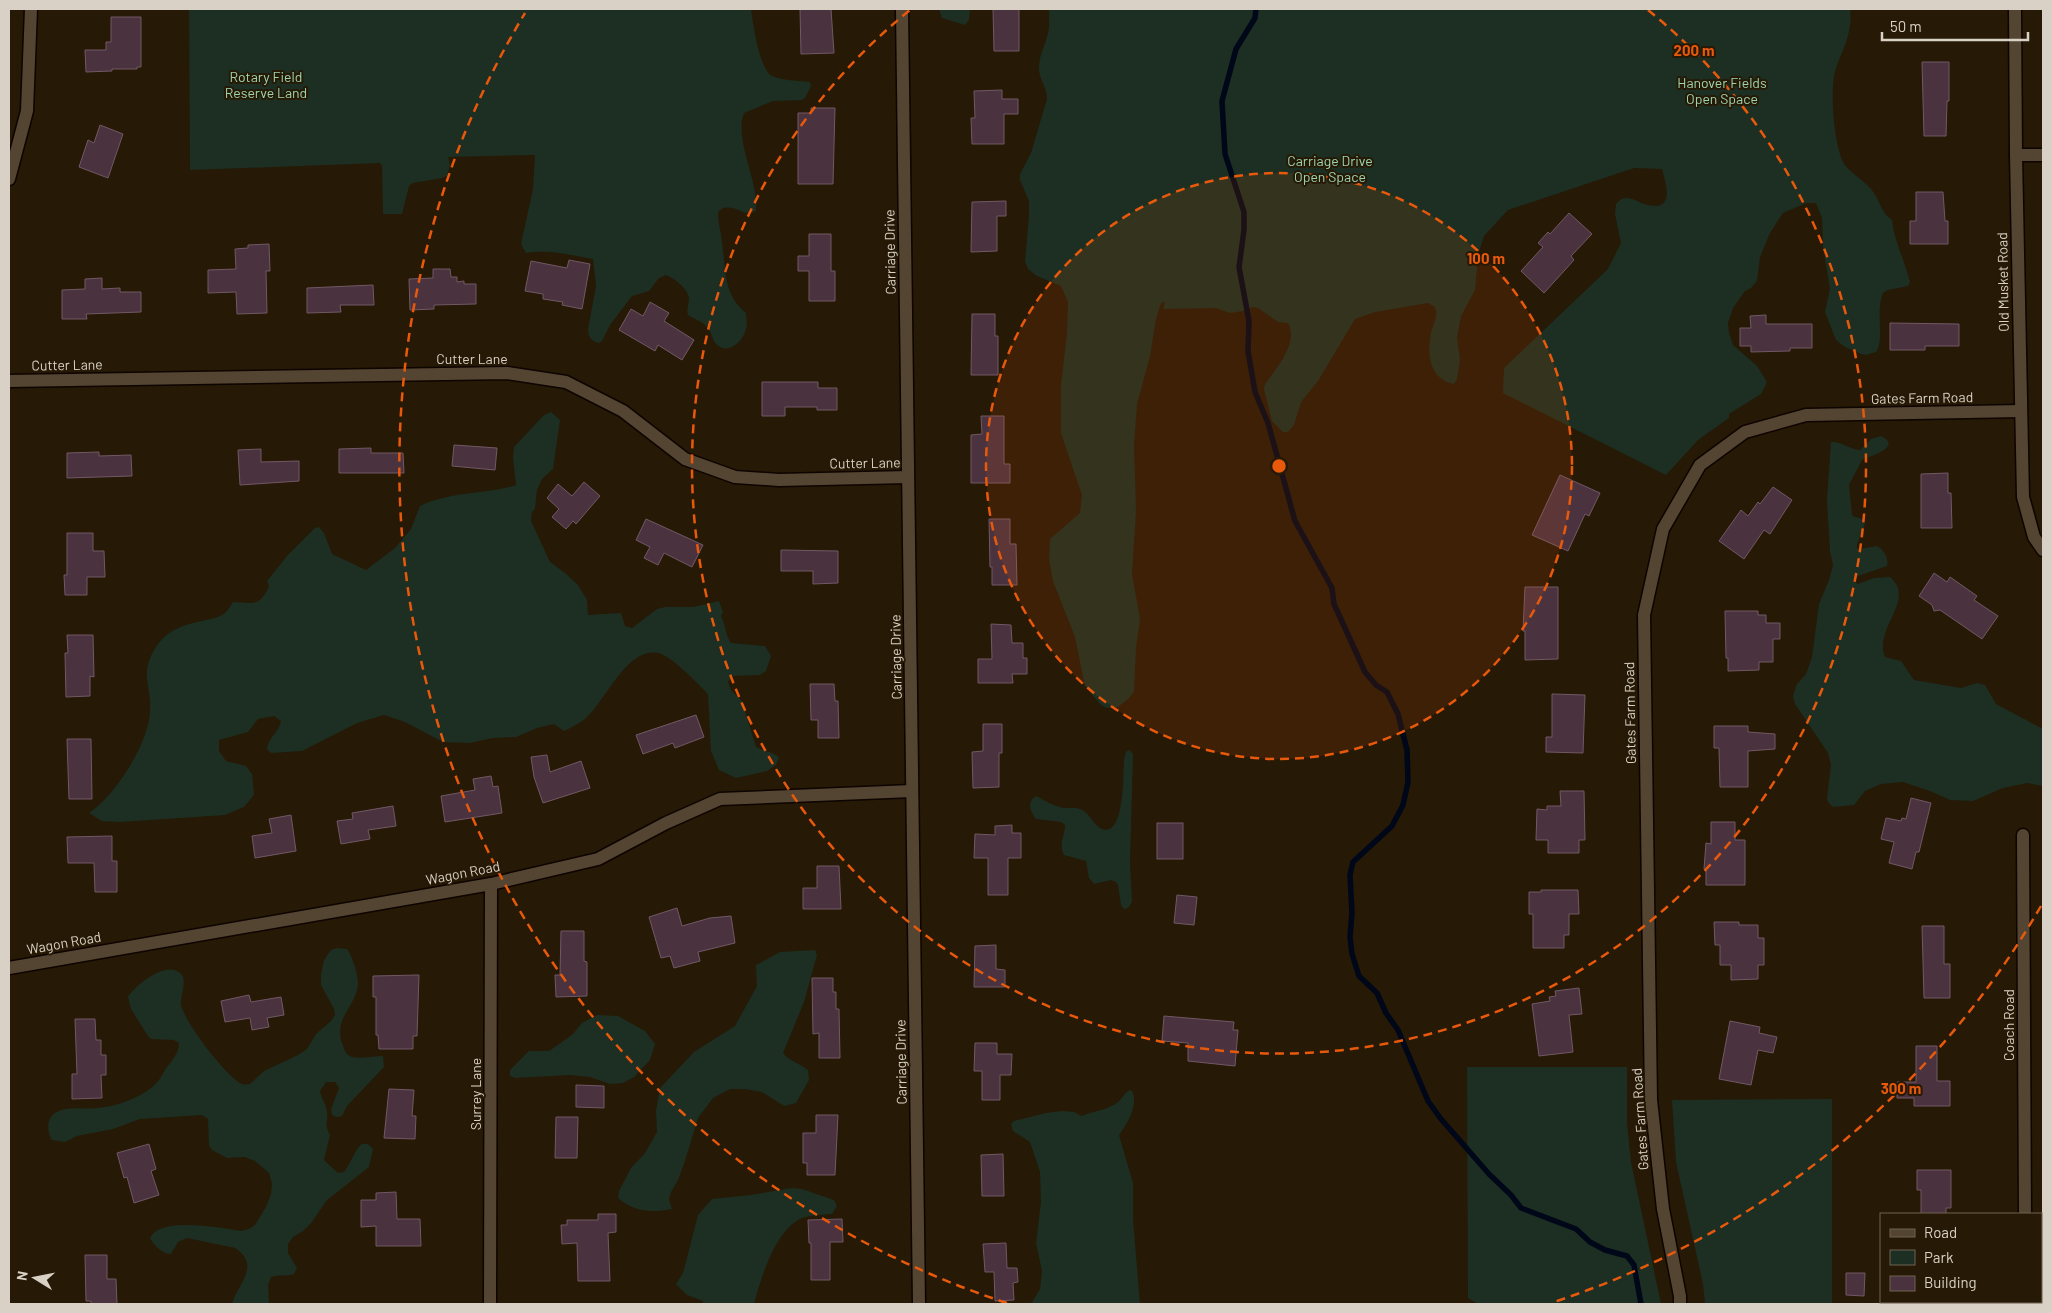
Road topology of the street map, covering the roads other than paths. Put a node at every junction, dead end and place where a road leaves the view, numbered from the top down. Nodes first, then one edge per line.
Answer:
1 (31, 9) edge
2 (902, 9) edge
3 (2015, 9) edge
4 (2016, 155) junction
5 (2043, 155) edge
6 (9, 178) edge
7 (9, 381) edge
8 (2021, 411) junction
9 (908, 477) junction
10 (2043, 550) edge
11 (912, 791) junction
12 (2023, 834) dead end
13 (492, 884) junction
14 (9, 968) edge
15 (2025, 1213) edge
16 (490, 1304) edge
17 (919, 1304) edge
18 (1680, 1304) edge

1 - 6 street
2 - 9 street, Carriage Drive
3 - 4 street, Old Musket Road
4 - 5 street
4 - 8 street, Old Musket Road
7 - 9 street, Cutter Lane
8 - 10 street, Old Musket Road
8 - 18 street, Gates Farm Road
9 - 11 street, Carriage Drive
11 - 13 street, Wagon Road
11 - 17 street, Carriage Drive
12 - 15 street, Coach Road
13 - 14 street, Wagon Road
13 - 16 street, Surrey Lane

